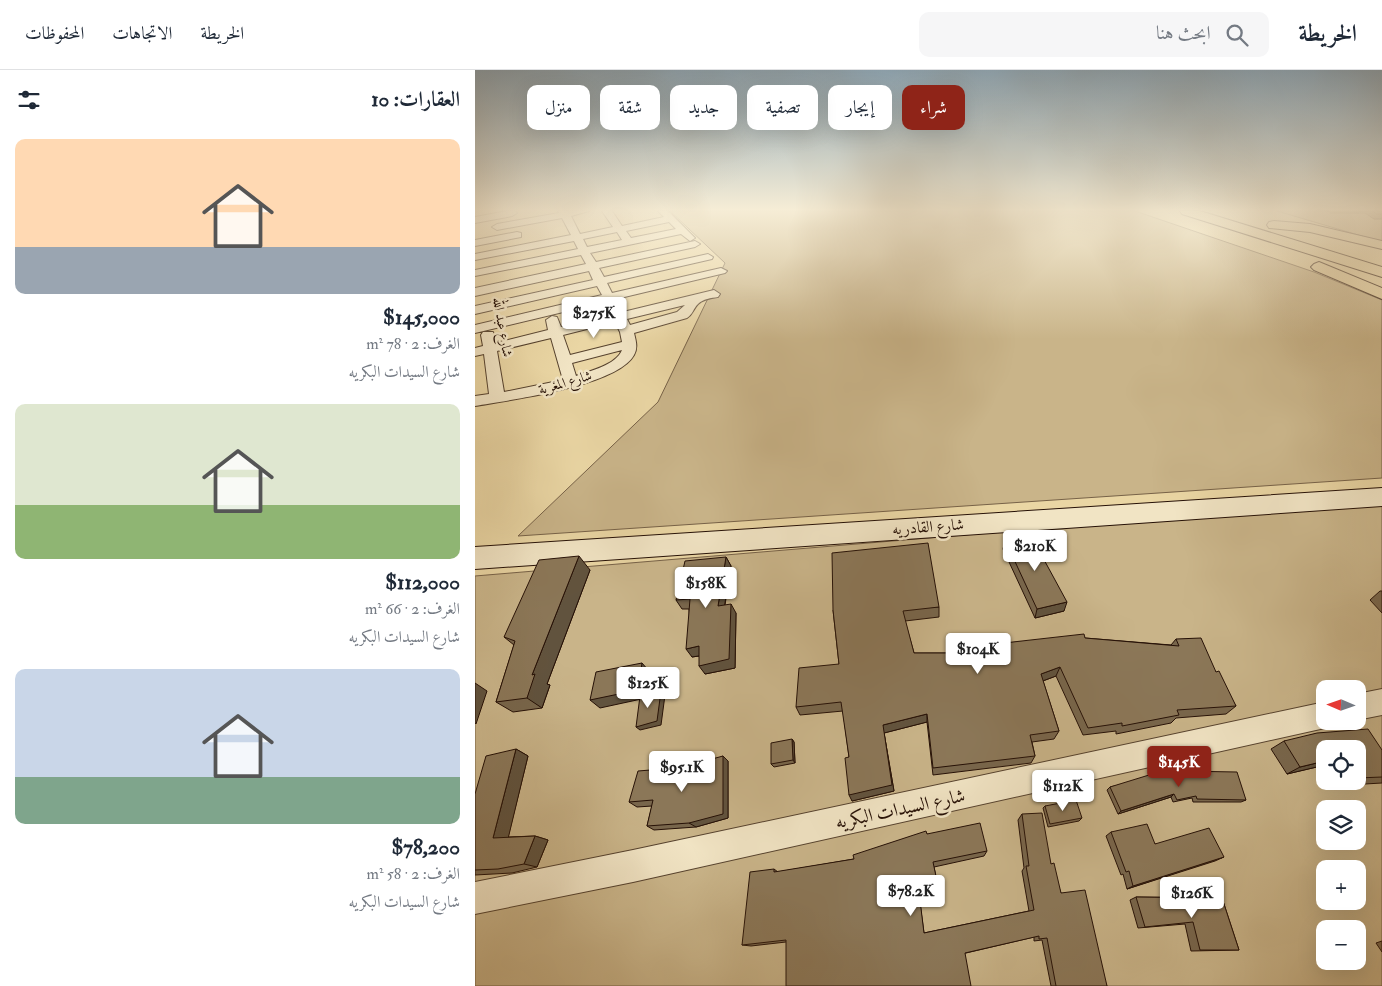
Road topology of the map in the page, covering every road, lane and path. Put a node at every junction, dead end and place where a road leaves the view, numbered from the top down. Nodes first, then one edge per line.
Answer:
1 (491, 254) edge
2 (529, 254) edge
3 (570, 254) edge
4 (585, 254) edge
5 (650, 254) edge
6 (705, 254) edge
7 (1299, 254) edge
8 (1324, 254) edge
9 (639, 256) junction
10 (475, 257) edge
11 (708, 257) junction
12 (534, 261) junction
13 (592, 266) junction
14 (476, 269) edge
15 (649, 270) junction
16 (721, 270) junction
17 (1382, 272) edge
18 (539, 278) junction
19 (599, 282) junction
20 (659, 285) junction
21 (477, 291) edge
22 (544, 294) junction
23 (714, 294) junction
24 (1382, 294) edge
25 (607, 297) junction
26 (672, 304) junction
27 (479, 309) edge
28 (549, 311) junction
29 (618, 317) junction
30 (481, 327) edge
31 (555, 332) junction
32 (628, 338) junction
33 (491, 348) junction
34 (475, 352) edge
35 (565, 361) junction
36 (571, 383) junction
37 (497, 397) junction
38 (475, 401) edge
39 (1382, 497) edge
40 (475, 558) edge
41 (1382, 702) edge
42 (1366, 706) edge
43 (1316, 717) edge
44 (475, 898) edge

1 - 10 street
2 - 12 street
3 - 12 street
4 - 13 street
5 - 9 street
6 - 11 street
7 - 24 highway
8 - 17 highway
9 - 13 street
9 - 15 street
11 - 15 street
11 - 16 street
12 - 14 street
12 - 18 street
13 - 18 street
13 - 19 street
14 - 21 street, شارع عبد الله
15 - 19 street
15 - 20 street
16 - 20 street
16 - 23 street
18 - 21 street
18 - 22 street
19 - 22 street
19 - 25 street
20 - 25 street
20 - 26 street
21 - 27 street, شارع عبد الله
22 - 27 street
22 - 28 street
23 - 26 street
23 - 32 street
25 - 28 street
25 - 29 street
26 - 29 street
27 - 30 street, شارع عبد الله
28 - 30 street
28 - 31 street
29 - 31 street
29 - 32 street
30 - 33 street, شارع عبد الله
31 - 33 street
31 - 35 street
32 - 35 street
32 - 36 street, شارع المغرية
33 - 34 street
33 - 37 street, شارع عبد الله
35 - 36 street
36 - 37 street, شارع المغرية
37 - 38 street, شارع المغرية
39 - 40 street, شارع القادريه
41 - 42 street
43 - 44 street, شارع السيدات البكريه

